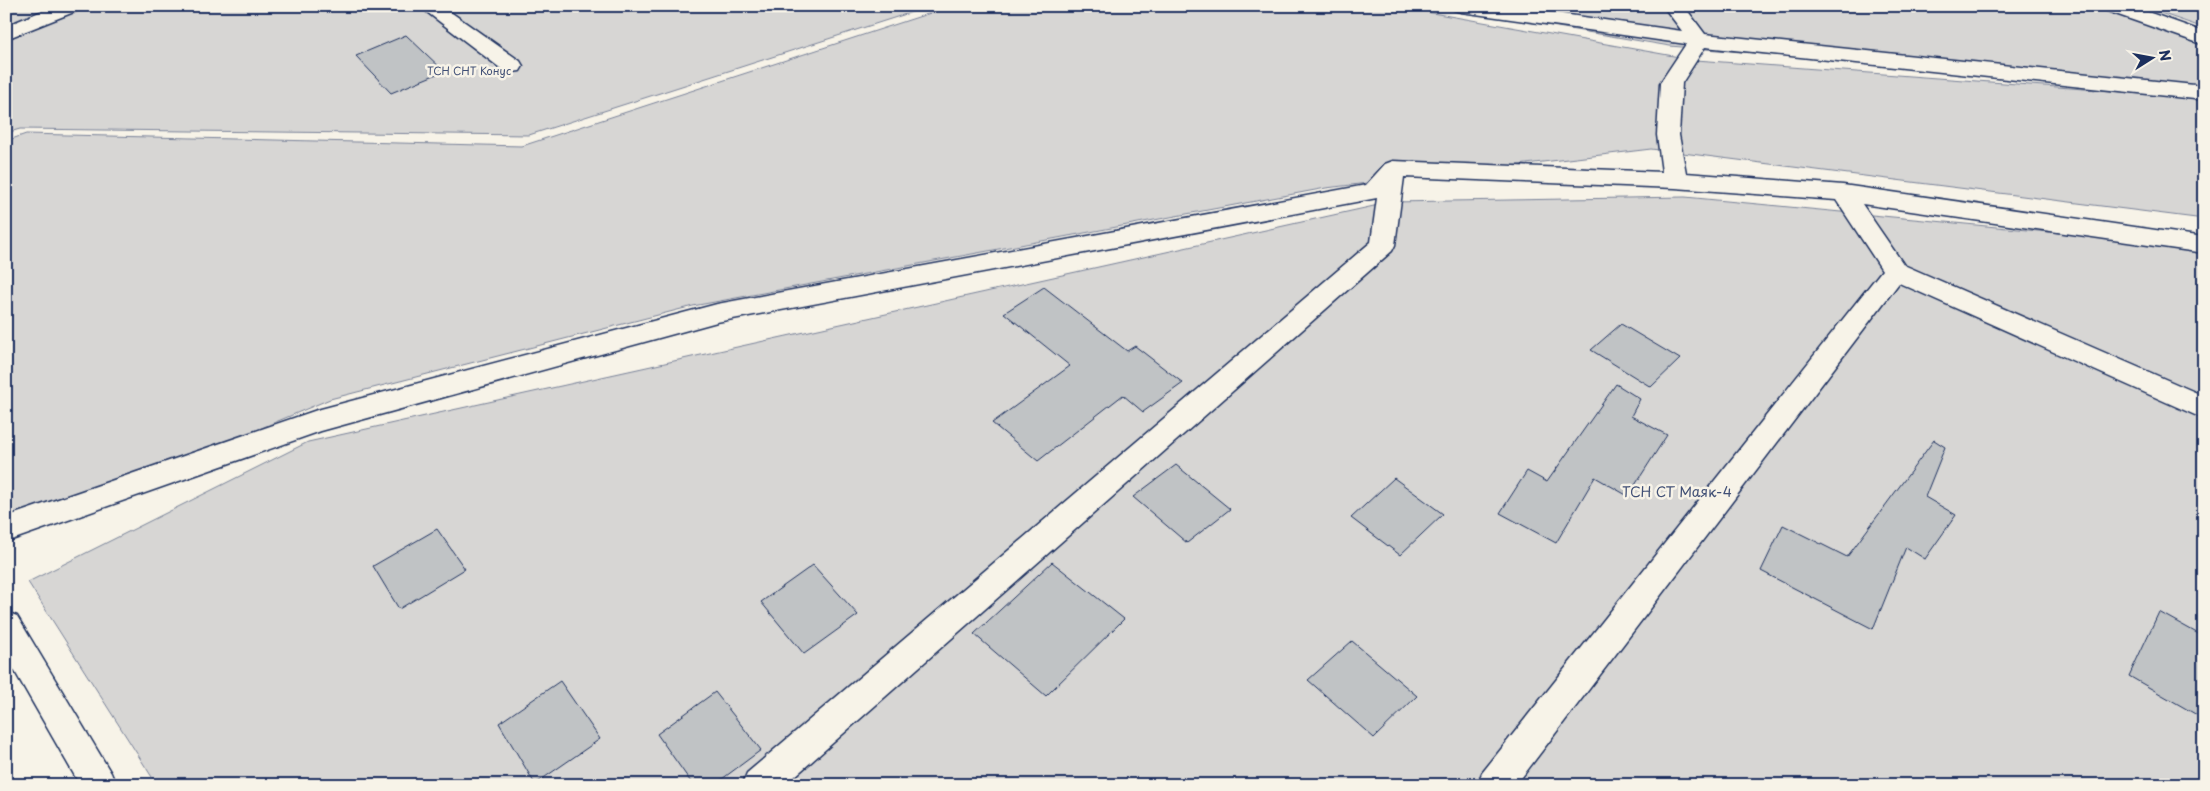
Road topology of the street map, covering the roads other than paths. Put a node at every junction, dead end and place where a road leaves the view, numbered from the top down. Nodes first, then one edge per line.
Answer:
1 (72, 6) edge
2 (429, 6) edge
3 (1461, 6) edge
4 (1673, 6) edge
5 (2111, 6) edge
6 (6, 33) edge
7 (2204, 39) edge
8 (1699, 40) junction
9 (512, 66) dead end
10 (2204, 94) edge
11 (1393, 169) junction
12 (1675, 180) junction
13 (1843, 193) junction
14 (2204, 245) edge
15 (1895, 271) junction
16 (2204, 408) edge
17 (6, 530) edge
18 (6, 626) edge
19 (99, 785) edge
20 (759, 785) edge
21 (1494, 785) edge

1 - 6 street
2 - 9 street
3 - 8 street
4 - 8 street
5 - 7 street
8 - 10 street
8 - 12 street
11 - 12 street
11 - 17 street
11 - 20 street
12 - 13 street
13 - 14 street
13 - 15 street
15 - 16 street
15 - 21 street
18 - 19 street

